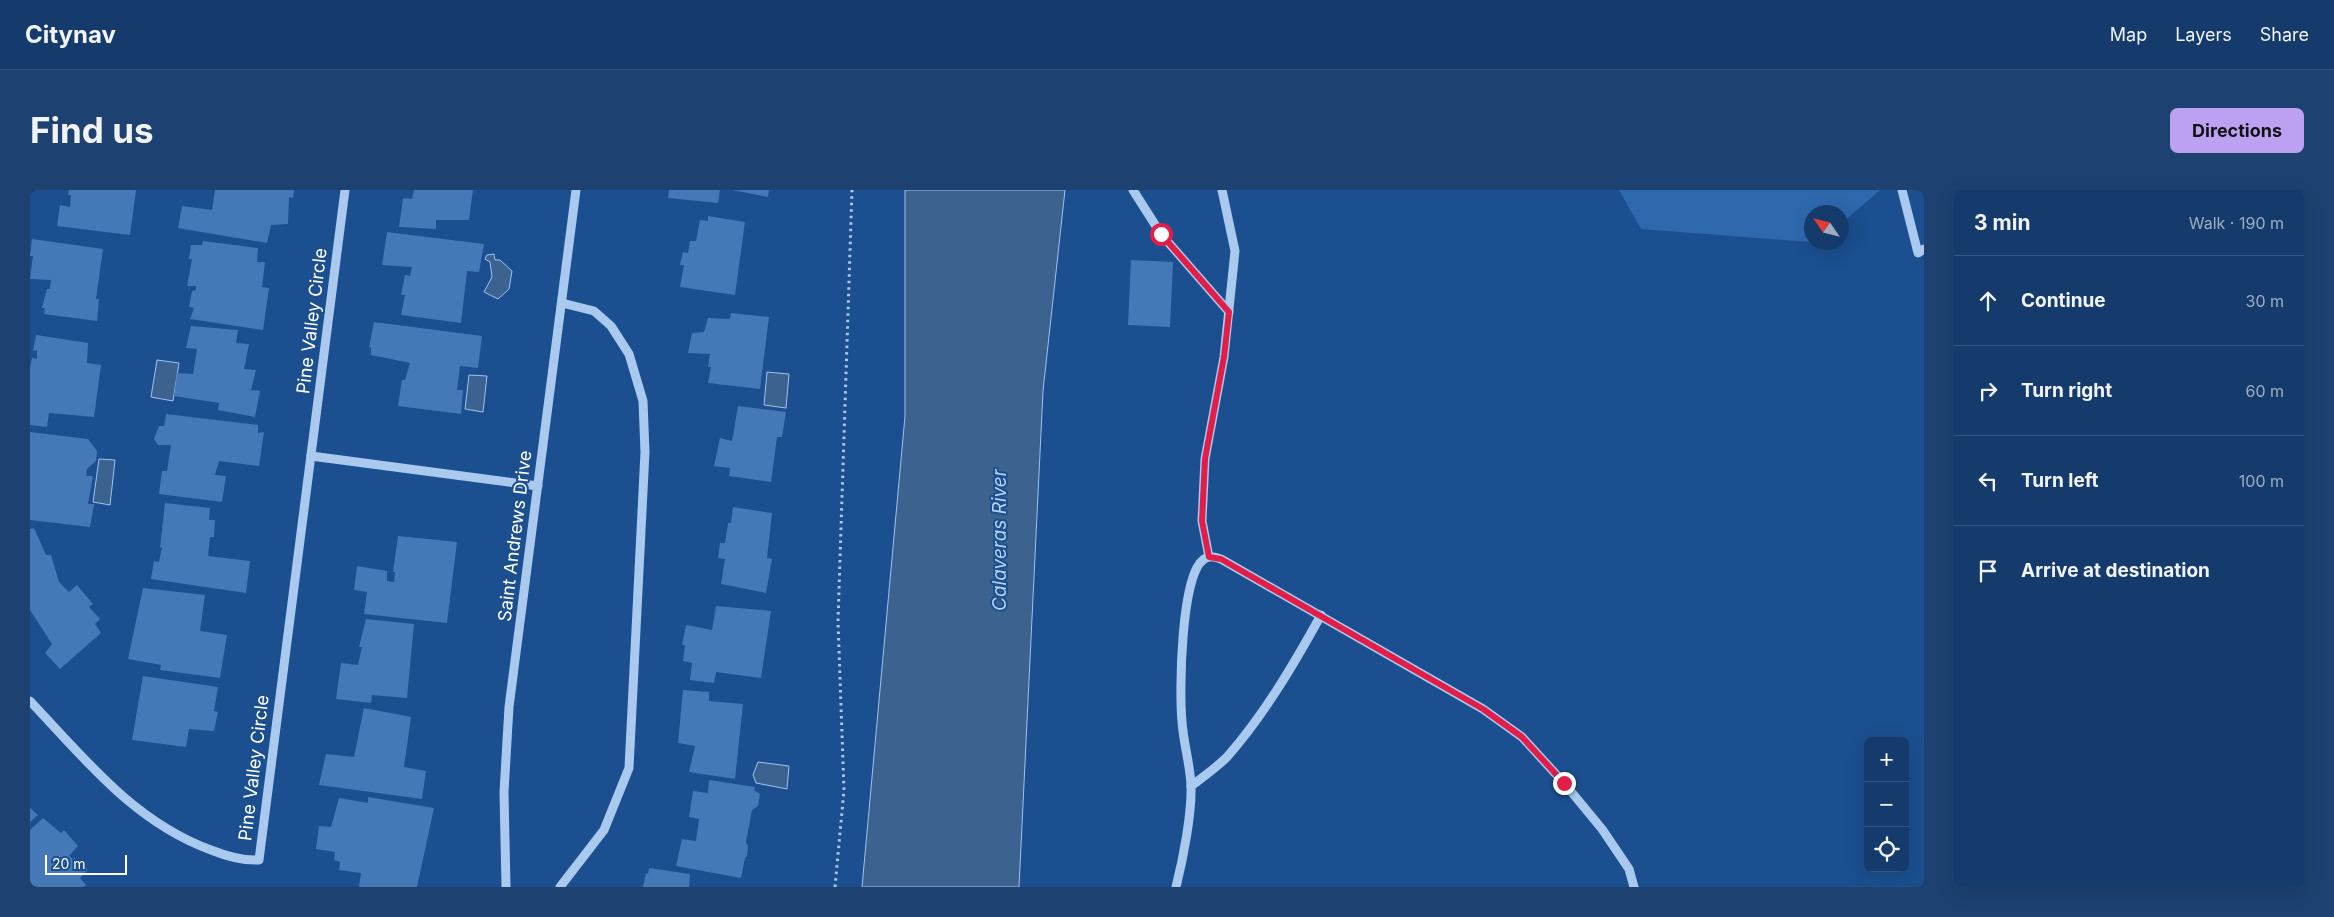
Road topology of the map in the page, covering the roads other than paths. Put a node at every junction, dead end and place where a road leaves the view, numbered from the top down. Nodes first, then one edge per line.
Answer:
1 (346, 190) edge
2 (576, 190) edge
3 (1133, 190) edge
4 (1222, 190) edge
5 (1902, 190) edge
6 (1921, 251) edge
7 (562, 303) junction
8 (1229, 312) junction
9 (311, 456) junction
10 (538, 486) junction
11 (1209, 557) junction
12 (1322, 615) junction
13 (30, 702) edge
14 (1191, 786) junction
15 (506, 887) edge
16 (560, 887) edge
17 (1176, 887) edge
18 (1634, 887) edge

1 - 9 street, Pine Valley Circle
2 - 7 street, Saint Andrews Drive
3 - 8 street
4 - 8 street
5 - 6 street
7 - 10 street, Saint Andrews Drive
7 - 16 street
8 - 11 street
9 - 10 street
9 - 13 street, Pine Valley Circle
10 - 15 street, Saint Andrews Drive
11 - 12 street
11 - 14 street
12 - 14 street
12 - 18 street
14 - 17 street

